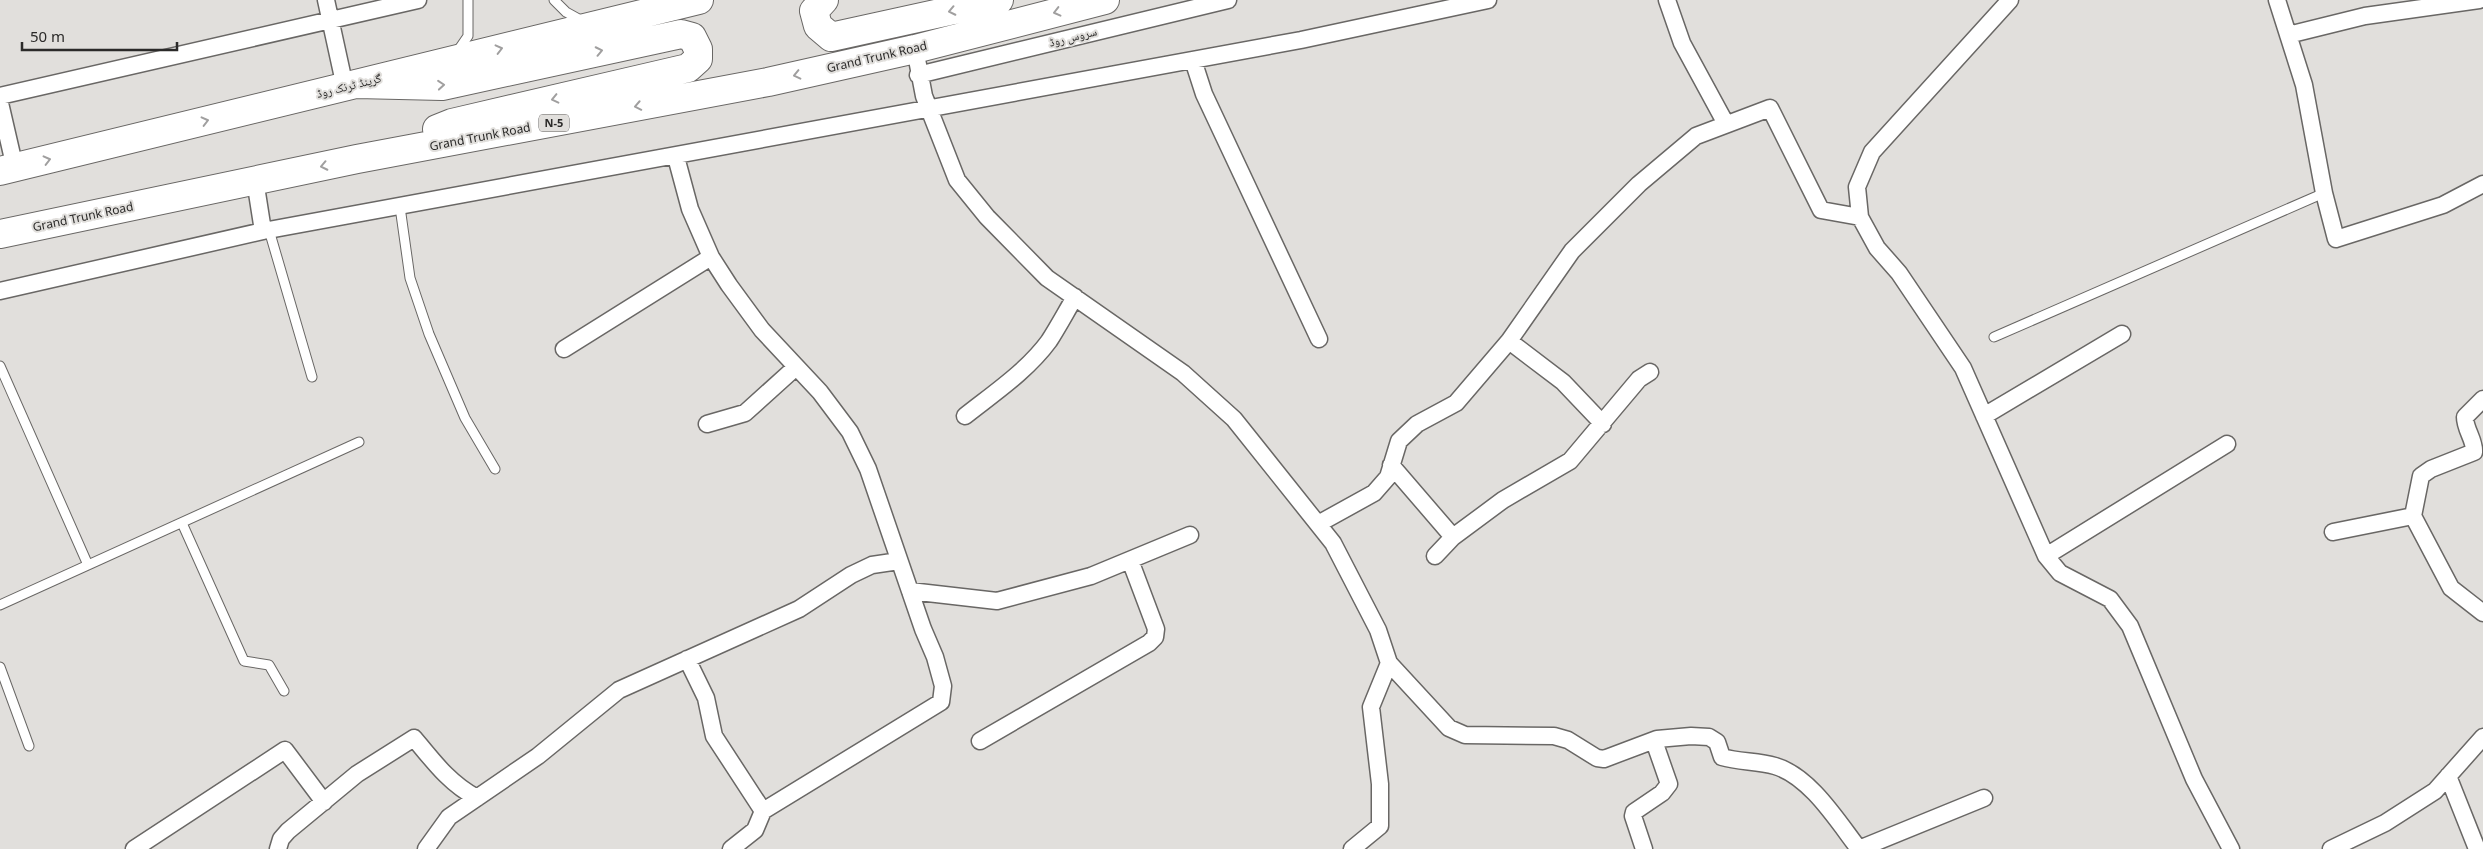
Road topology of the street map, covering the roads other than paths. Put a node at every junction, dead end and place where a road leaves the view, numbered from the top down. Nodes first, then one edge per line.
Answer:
1 (326, 0) edge
2 (418, 0) edge
3 (468, 0) edge
4 (554, 0) edge
5 (699, 0) edge
6 (824, 0) edge
7 (999, 0) edge
8 (1105, 0) edge
9 (1228, 0) edge
10 (1488, 0) edge
11 (1667, 0) edge
12 (2010, 0) edge
13 (2277, 0) edge
14 (2479, 0) edge
15 (646, 6) edge
16 (331, 20) junction
17 (592, 26) junction
18 (2288, 35) junction
19 (1193, 60) junction
20 (452, 61) junction
21 (917, 62) junction
22 (351, 86) junction
23 (0, 96) edge
24 (0, 103) edge
25 (929, 108) junction
26 (1726, 124) junction
27 (676, 157) junction
28 (357, 159) junction
29 (8, 170) edge
30 (255, 180) junction
31 (2483, 184) edge
32 (2324, 193) junction
33 (400, 207) junction
34 (1860, 217) junction
35 (266, 231) junction
36 (0, 234) edge
37 (711, 257) junction
38 (0, 291) edge
39 (1075, 297) junction
40 (2122, 334) dead end
41 (1994, 337) dead end
42 (1319, 339) dead end
43 (1509, 342) junction
44 (564, 348) dead end
45 (0, 366) edge
46 (796, 367) junction
47 (1650, 372) dead end
48 (312, 377) dead end
49 (2483, 399) edge
50 (965, 416) dead end
51 (1984, 416) junction
52 (707, 424) dead end
53 (1603, 424) junction
54 (359, 442) dead end
55 (2227, 444) dead end
56 (1391, 465) junction
57 (495, 469) dead end
58 (2413, 516) junction
59 (182, 523) junction
60 (1318, 524) junction
61 (2333, 532) dead end
62 (1190, 535) dead end
63 (1453, 537) junction
64 (1435, 556) dead end
65 (2046, 556) junction
66 (1130, 560) junction
67 (899, 561) junction
68 (88, 565) junction
69 (910, 592) junction
70 (0, 605) edge
71 (2483, 613) edge
72 (687, 659) junction
73 (1389, 663) junction
74 (0, 667) edge
75 (284, 691) dead end
76 (2483, 737) edge
77 (1654, 740) junction
78 (980, 741) dead end
79 (29, 746) dead end
80 (2448, 776) junction
81 (477, 798) junction
82 (1984, 798) dead end
83 (324, 802) junction
84 (763, 812) junction
85 (134, 849) edge
86 (278, 849) edge
87 (426, 849) edge
88 (731, 849) edge
89 (1352, 849) edge
90 (1644, 849) edge
91 (1859, 849) edge
92 (2231, 849) edge
93 (2331, 849) edge
94 (2477, 849) edge

1 - 16 street
2 - 16 street
3 - 20 lane
4 - 17 lane
5 - 15 highway, گرینڈ ٹرنک روڈ
7 -> 6 highway
8 -> 21 highway, Grand Trunk Road / N-5
9 - 21 street, سروس روڈ
10 - 19 street
11 - 26 street
12 - 34 street
13 - 18 street
14 - 18 street
15 - 17 highway, گرینڈ ٹرنک روڈ
16 - 22 street
16 - 23 street
20 -> 17 highway, گرینڈ ٹرنک روڈ
18 - 32 street
19 - 25 street
19 - 42 street
20 - 22 highway, گرینڈ ٹرنک روڈ
21 - 25 street
21 -> 28 highway, Grand Trunk Road / N-5
22 -> 28 highway
29 -> 22 highway, گرینڈ ٹرنک روڈ
24 - 29 street
25 - 27 street
25 - 39 street
26 - 34 street
26 - 43 street
27 - 33 street
27 - 37 street
28 -> 30 highway, Grand Trunk Road / N-5
30 - 35 street
30 - 36 highway, Grand Trunk Road / N-5
31 - 32 street
32 - 41 lane
33 - 35 street
33 - 57 lane
34 - 51 street
35 - 38 street
35 - 48 lane
37 - 44 street
37 - 46 street
39 - 50 street
39 - 60 street
40 - 51 street
43 - 53 street
43 - 56 street
45 - 68 lane
46 - 52 street
46 - 67 street
47 - 53 street
49 - 58 street
51 - 65 street
53 - 63 street
54 - 59 lane
55 - 65 street
56 - 60 street
56 - 63 street
58 - 61 street
58 - 71 street
59 - 68 lane
59 - 75 lane
60 - 73 street
62 - 66 street
63 - 64 street
65 - 92 street
66 - 69 street
66 - 78 street
67 - 69 street
67 - 72 street
68 - 70 lane
69 - 84 street
72 - 81 street
72 - 84 street
73 - 77 street
73 - 89 street
74 - 79 lane
76 - 80 street
77 - 90 street
77 - 91 street
80 - 93 street
80 - 94 street
81 - 83 street
81 - 87 street
82 - 91 street
83 - 85 street
83 - 86 street
84 - 88 street

